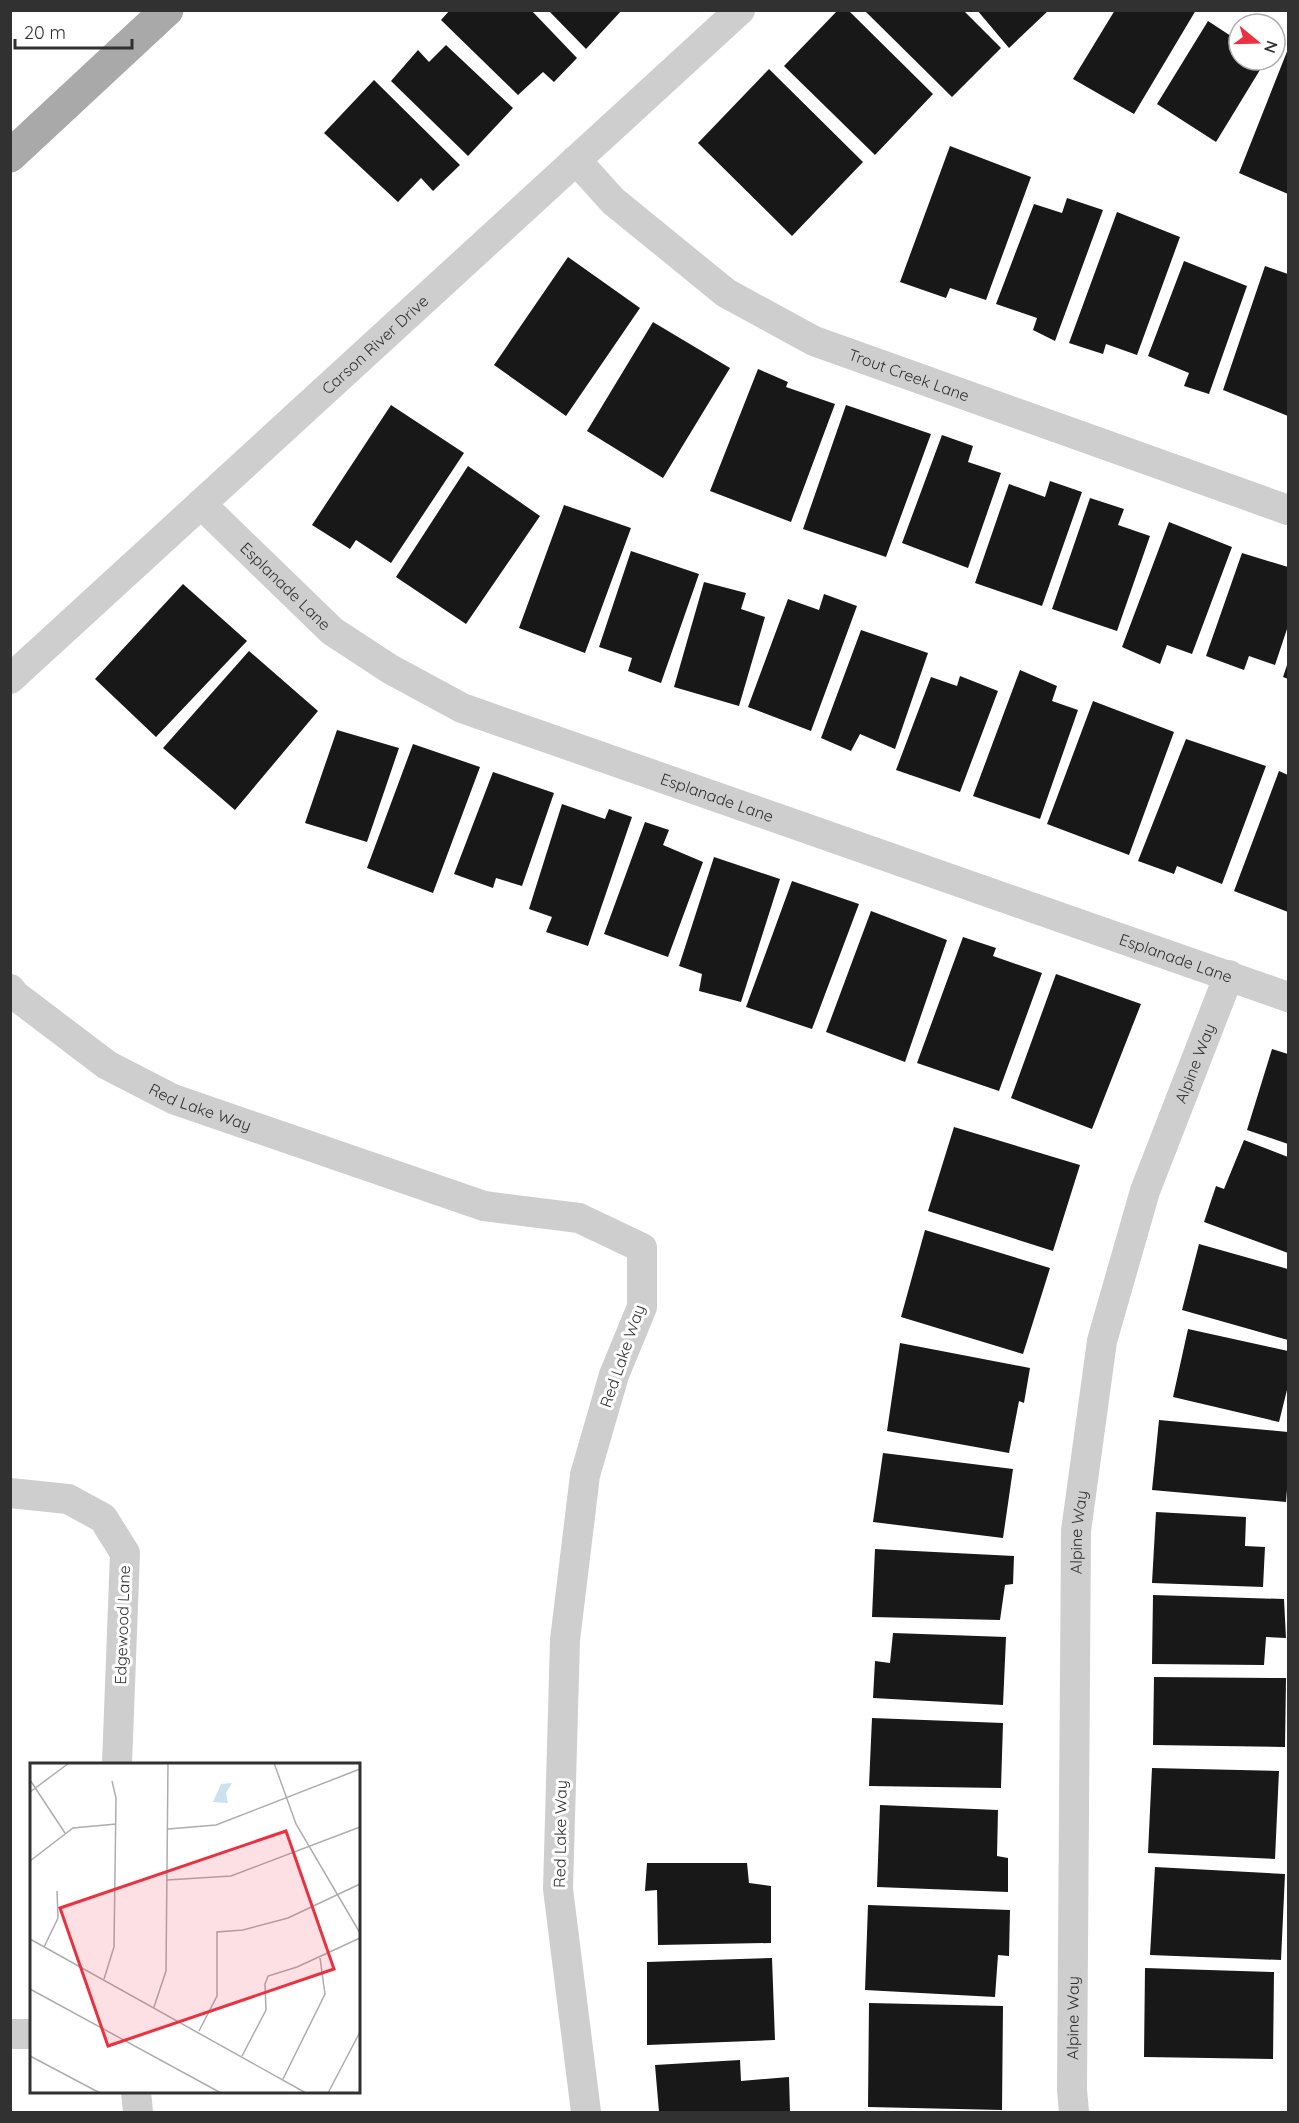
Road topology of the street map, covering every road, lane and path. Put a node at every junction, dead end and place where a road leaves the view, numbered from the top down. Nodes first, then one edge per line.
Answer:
1 (167, 10) edge
2 (740, 10) edge
3 (10, 156) edge
4 (576, 160) junction
5 (201, 504) junction
6 (1288, 510) edge
7 (10, 679) edge
8 (1229, 975) junction
9 (10, 989) edge
10 (1288, 997) edge
11 (10, 1493) edge
12 (117, 1763) edge
13 (10, 2034) edge
14 (30, 2034) edge
15 (136, 2093) edge
16 (138, 2112) edge
17 (586, 2112) edge
18 (1074, 2112) edge

1 - 3 main road
2 - 4 street, Carson River Drive
4 - 5 street, Carson River Drive
4 - 6 street, Trout Creek Lane
5 - 7 street, Carson River Drive
5 - 8 street, Esplanade Lane
8 - 10 street, Esplanade Lane
8 - 18 street, Alpine Way
9 - 17 street, Red Lake Way
11 - 12 street, Edgewood Lane
13 - 14 street
15 - 16 street

